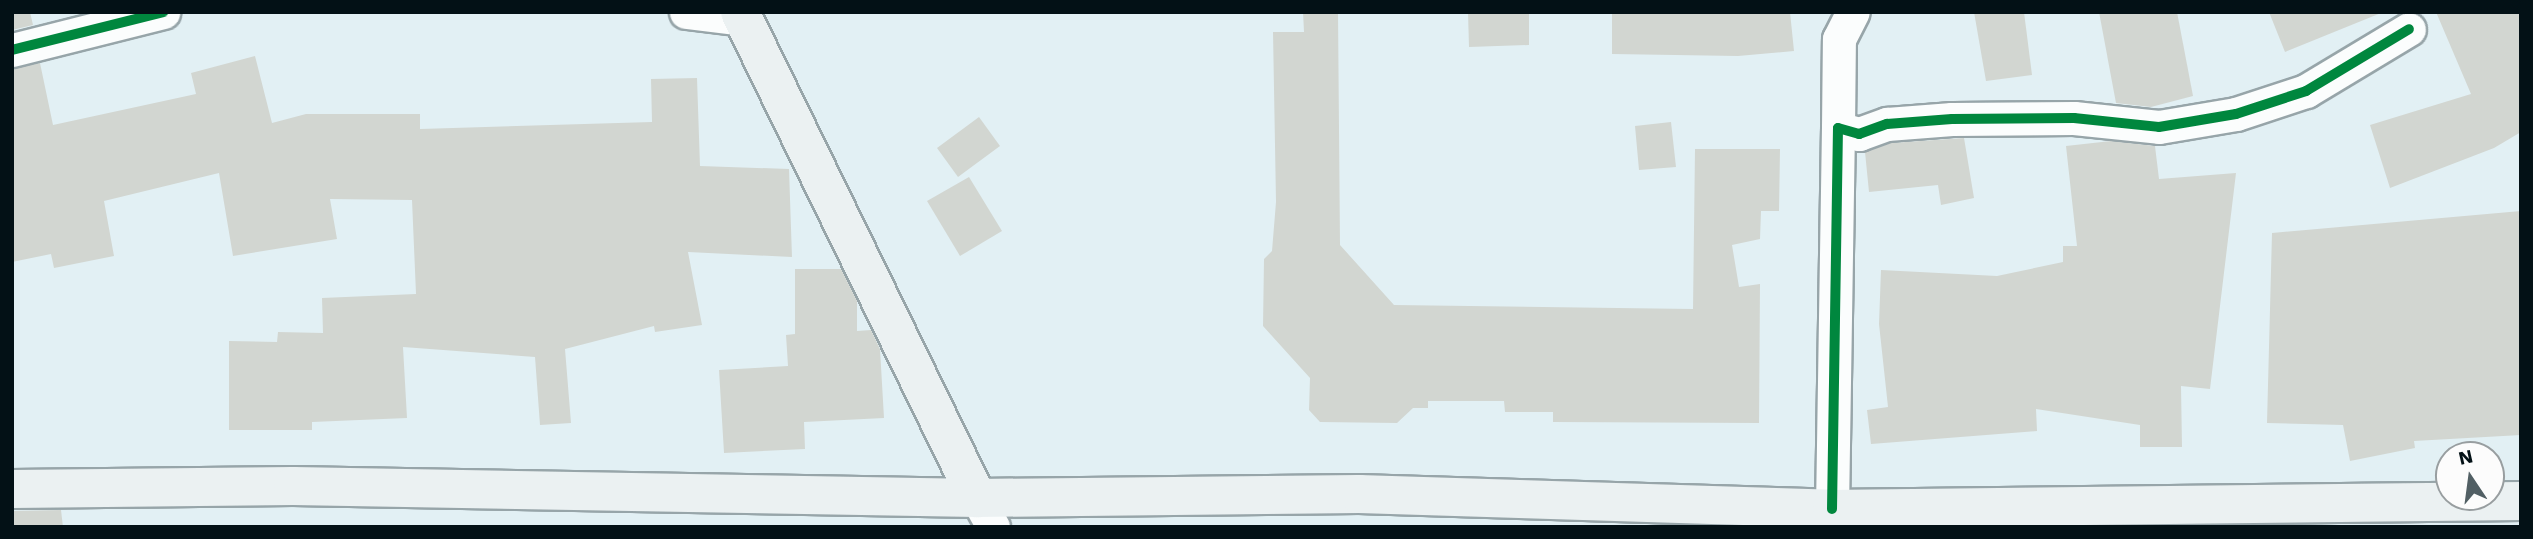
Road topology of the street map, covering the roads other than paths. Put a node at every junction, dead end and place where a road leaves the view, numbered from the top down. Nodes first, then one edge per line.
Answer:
1 (163, 12) edge
2 (686, 12) edge
3 (1853, 12) edge
4 (742, 16) edge
5 (2409, 29) dead end
6 (12, 50) edge
7 (1838, 128) junction
8 (12, 489) edge
9 (2521, 501) edge
10 (1832, 509) junction
11 (985, 512) edge

1 - 6 street
2 - 4 street
3 - 7 street
4 - 11 main road
5 - 7 street
7 - 10 street
8 - 11 main road
9 - 10 main road
10 - 11 main road

